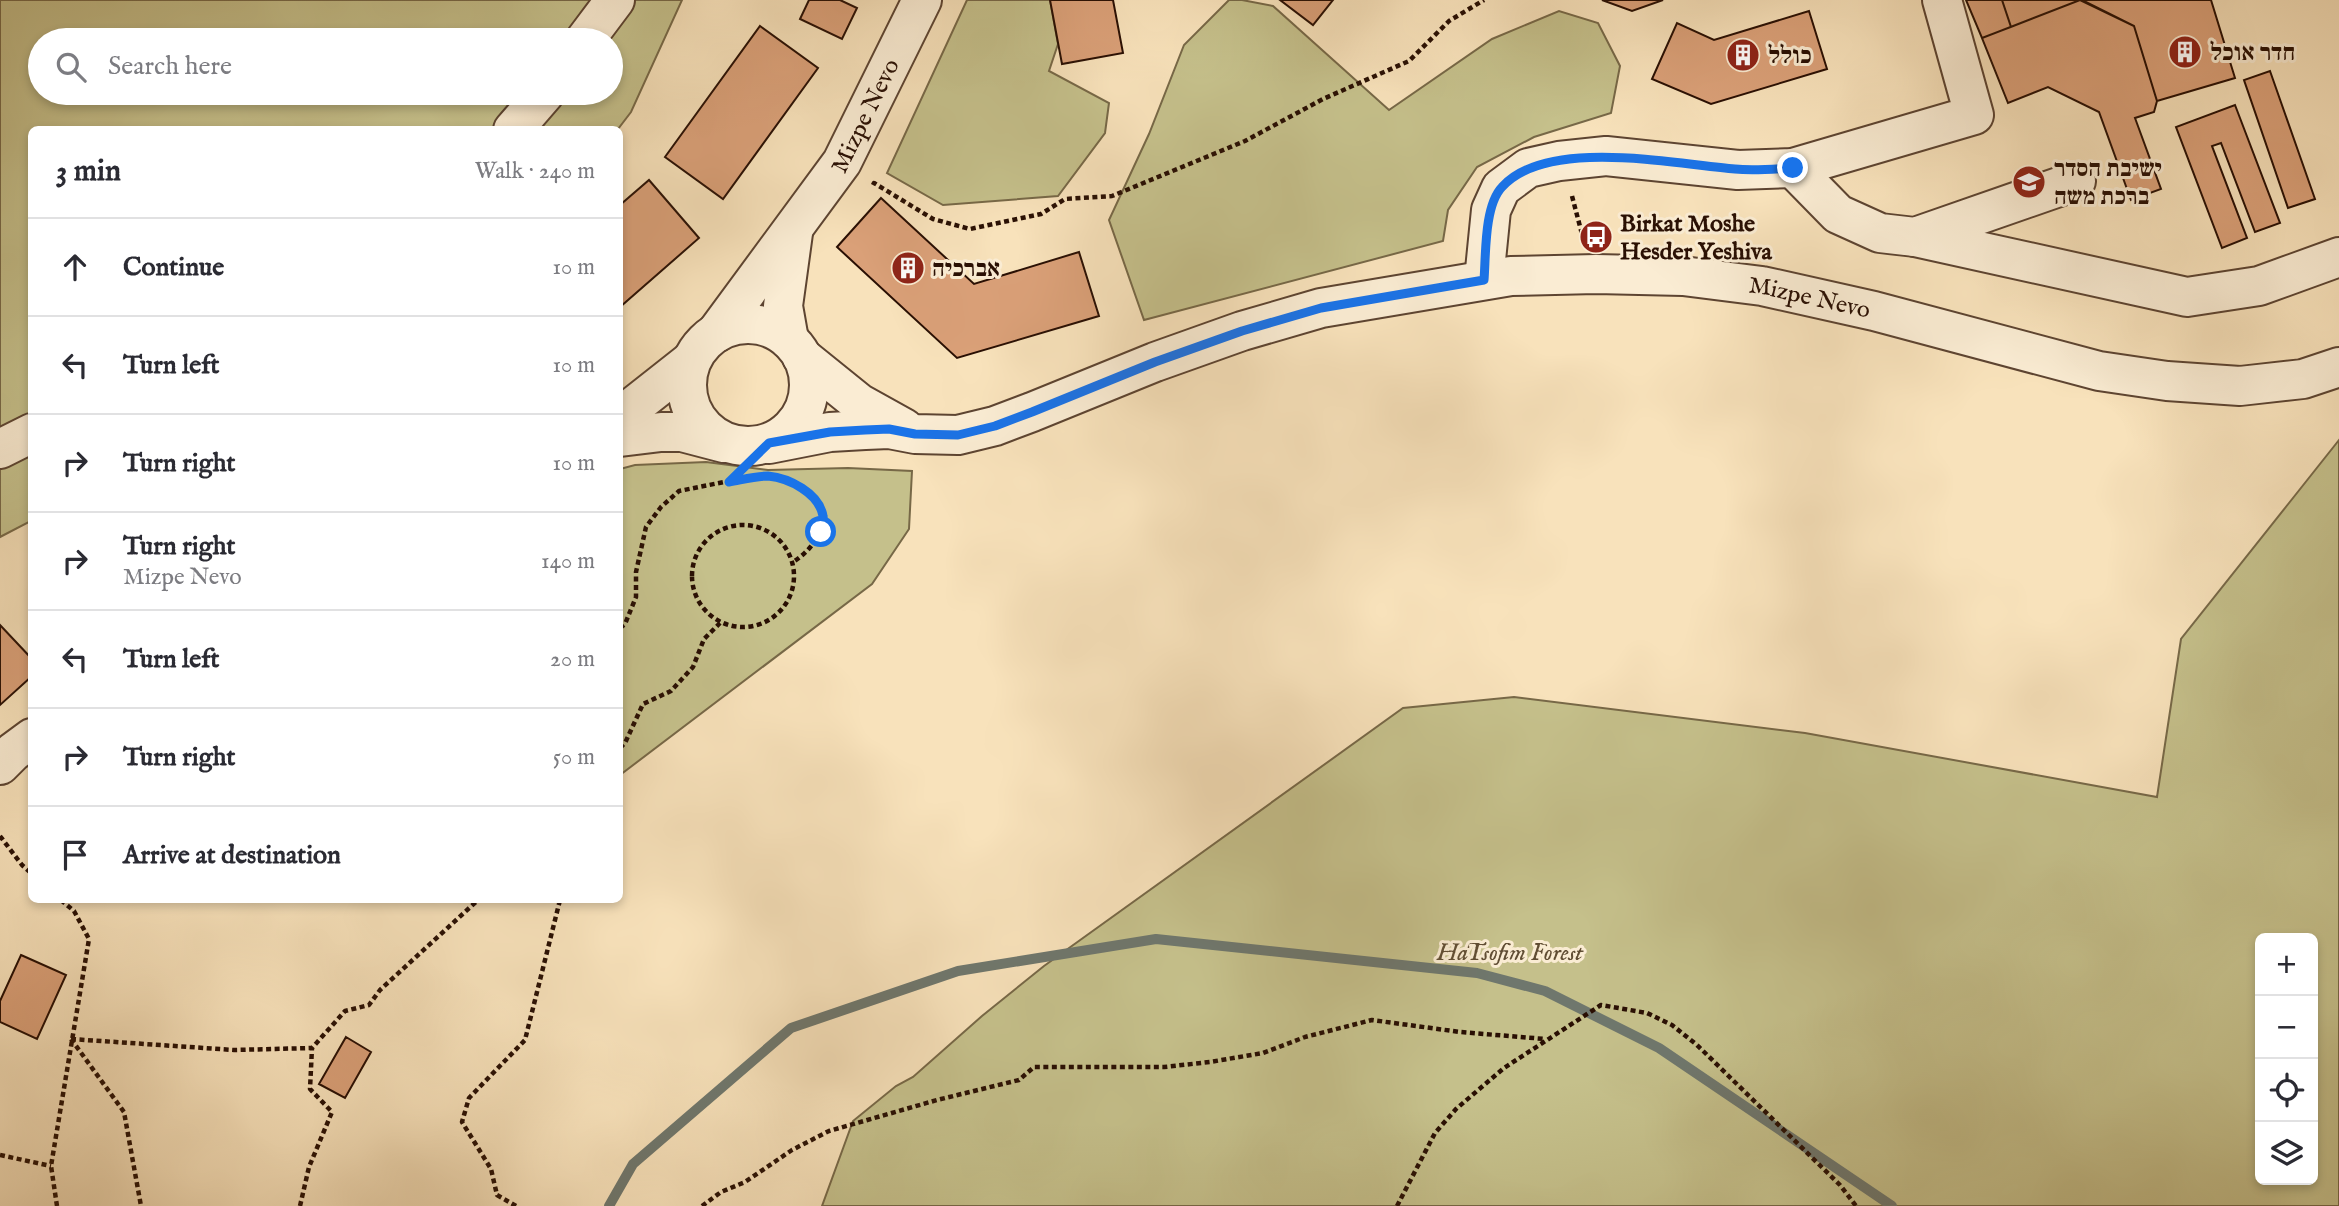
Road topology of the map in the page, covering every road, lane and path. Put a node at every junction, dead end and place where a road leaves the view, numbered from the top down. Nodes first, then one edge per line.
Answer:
1 (615, 0) edge
2 (922, 0) edge
3 (1484, 0) edge
4 (1942, 0) edge
5 (594, 28) edge
6 (535, 105) edge
7 (516, 126) edge
8 (1568, 160) junction
9 (1793, 168) junction
10 (2076, 181) dead end
11 (904, 202) dead end
12 (795, 224) junction
13 (1915, 237) junction
14 (2339, 257) edge
15 (1596, 274) junction
16 (1484, 280) junction
17 (716, 333) junction
18 (796, 348) junction
19 (691, 361) junction
20 (2339, 367) edge
21 (623, 415) edge
22 (915, 434) junction
23 (28, 435) edge
24 (623, 437) edge
25 (728, 443) junction
26 (0, 449) edge
27 (772, 466) junction
28 (729, 482) junction
29 (793, 562) junction
30 (720, 622) junction
31 (623, 626) edge
32 (28, 741) edge
33 (623, 745) edge
34 (0, 765) edge
35 (0, 836) edge
36 (28, 870) edge
37 (65, 903) edge
38 (475, 903) edge
39 (559, 903) edge
40 (71, 1039) junction
41 (1545, 1039) junction
42 (312, 1048) junction
43 (0, 1156) edge
44 (51, 1166) junction
45 (57, 1206) edge
46 (141, 1206) edge
47 (300, 1206) edge
48 (516, 1206) edge
49 (702, 1206) edge
50 (1398, 1206) edge
51 (1856, 1206) edge

1 - 5 street
2 - 12 street, Mizpe Nevo
3 - 11 path
4 - 9 street
6 - 7 street
8 - 9 street
8 - 15 path
8 - 16 street
9 - 13 street
10 - 13 street
12 - 17 street, Mizpe Nevo
12 - 18 street, Mizpe Nevo
13 - 14 street
15 - 16 street, Mizpe Nevo
15 - 20 street, Mizpe Nevo
16 - 22 street, Mizpe Nevo
17 - 18 street
17 - 19 street
18 - 22 street, Mizpe Nevo
18 - 27 street
19 - 21 street
19 - 25 street
22 - 27 street, Mizpe Nevo
23 - 26 street
24 - 25 street
25 - 27 street
27 - 28 path
27 - 28 path
27 - 29 path
28 - 31 path
29 - 30 path
29 - 30 path
30 - 33 path
32 - 34 street
35 - 36 path
37 - 40 path
38 - 42 path
39 - 48 path
40 - 42 path
40 - 44 path
40 - 46 path
41 - 49 path
41 - 50 path
41 - 51 path
42 - 47 path
43 - 44 path
44 - 45 path

